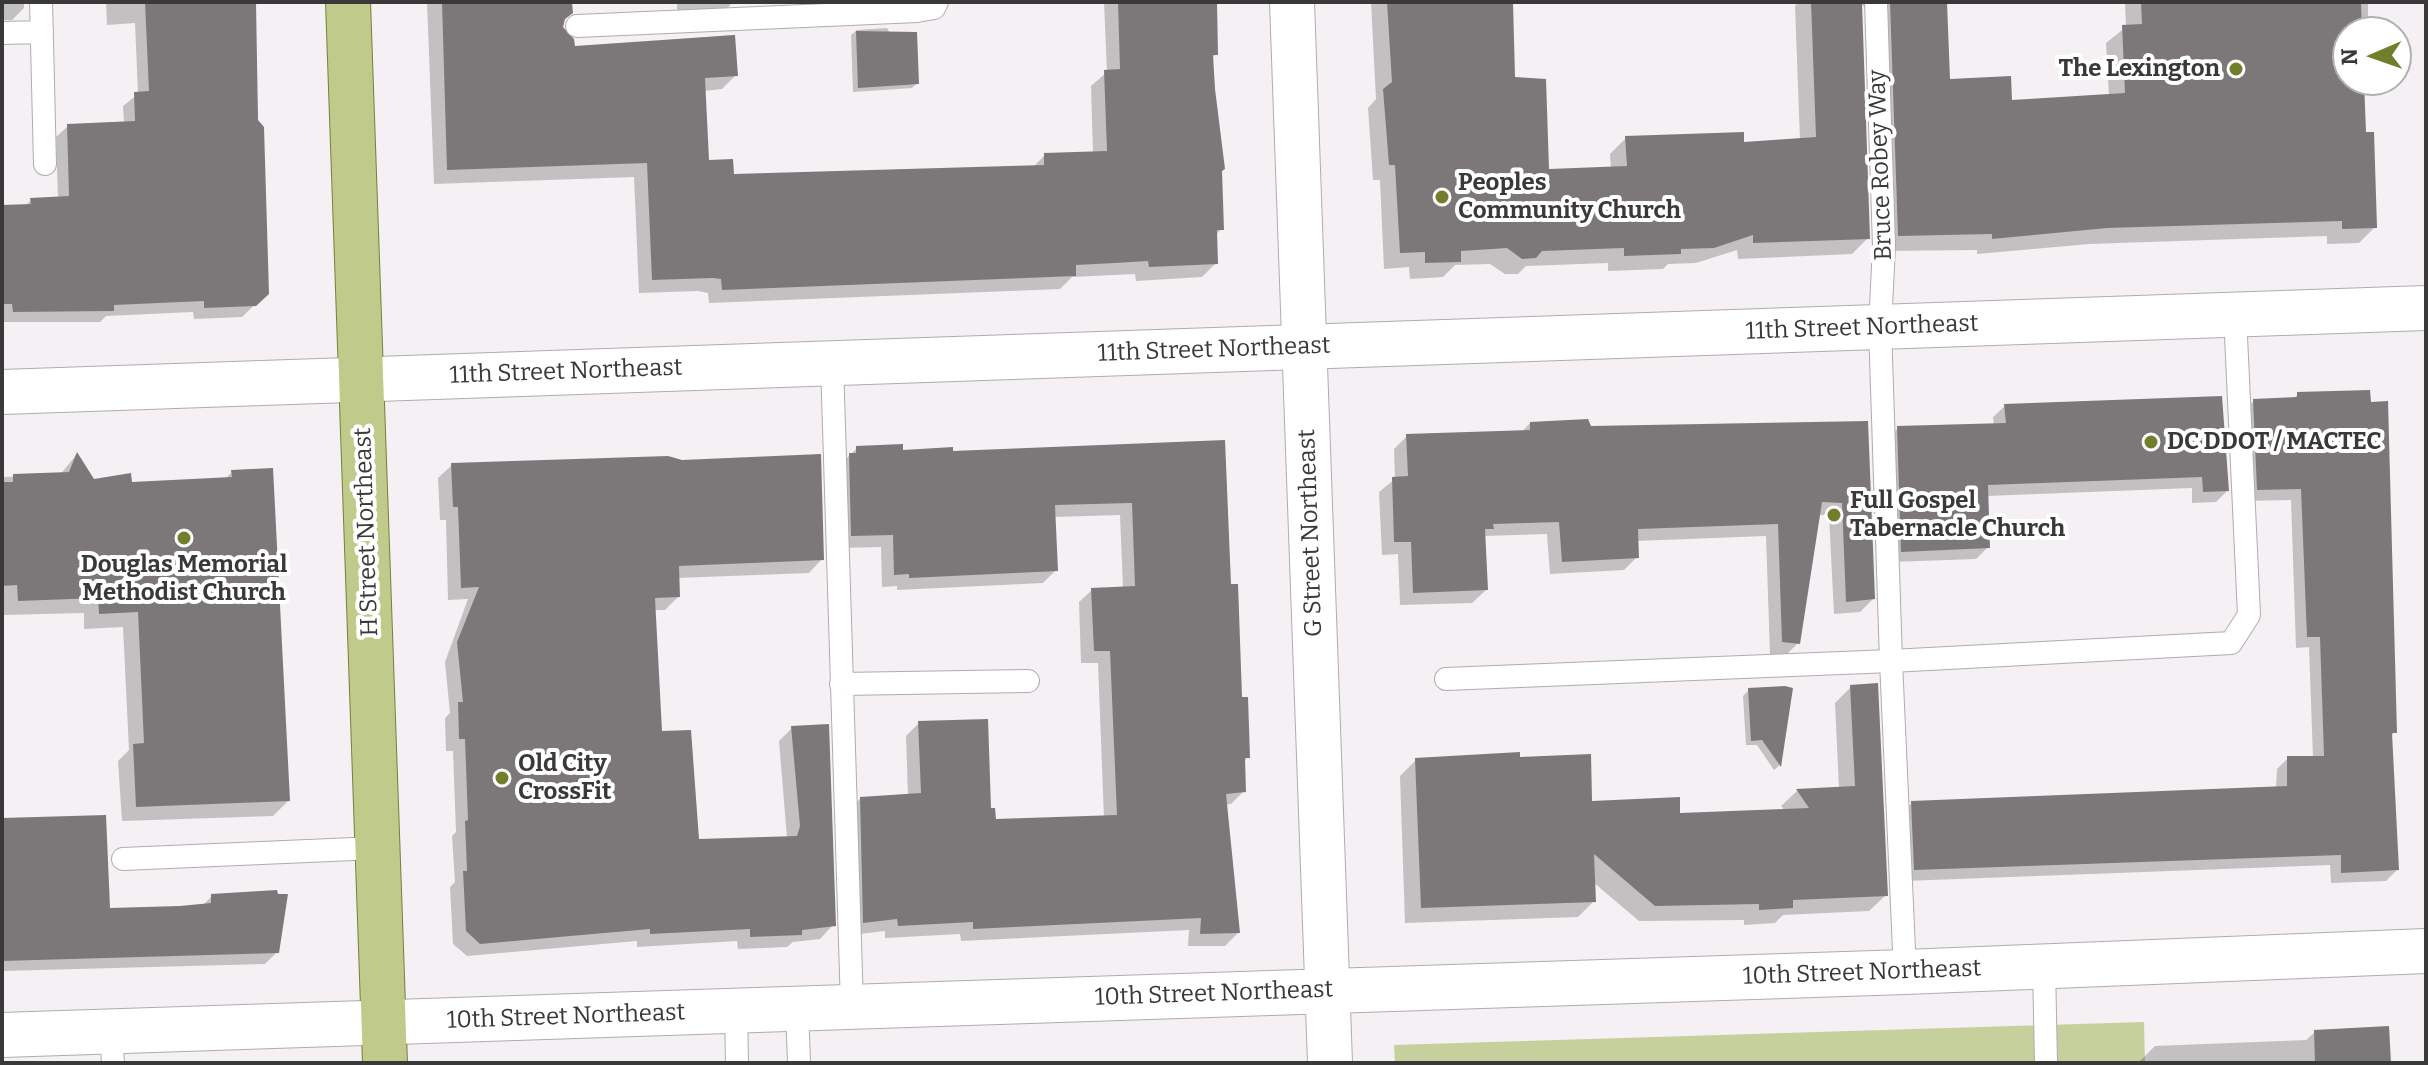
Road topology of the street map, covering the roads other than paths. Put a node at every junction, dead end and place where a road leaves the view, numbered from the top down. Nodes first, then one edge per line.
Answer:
1 (41, 2) edge
2 (348, 2) edge
3 (937, 2) edge
4 (1292, 2) edge
5 (1876, 2) edge
6 (577, 26) dead end
7 (42, 32) junction
8 (2, 33) edge
9 (45, 164) dead end
10 (2426, 308) edge
11 (2235, 315) junction
12 (1880, 327) junction
13 (1305, 348) junction
14 (832, 363) junction
15 (362, 379) junction
16 (2, 392) edge
17 (1891, 661) junction
18 (1446, 679) dead end
19 (1028, 681) dead end
20 (841, 684) junction
21 (377, 848) junction
22 (123, 859) dead end
23 (2426, 951) edge
24 (2044, 966) junction
25 (1905, 972) junction
26 (1329, 990) junction
27 (852, 1006) junction
28 (797, 1008) junction
29 (736, 1010) junction
30 (2, 1035) edge
31 (384, 1043) edge
32 (112, 1047) edge
33 (737, 1063) edge
34 (799, 1063) edge
35 (1330, 1063) edge
36 (2046, 1063) edge

1 - 7 lane
2 - 15 main road, H Street Northeast
3 - 6 lane
4 - 13 street, G Street Northeast
5 - 12 lane, Bruce Robey Way
7 - 8 lane
7 - 9 lane
10 - 11 street, 11th Street Northeast
11 - 12 street, 11th Street Northeast
11 - 17 lane
12 - 13 street, 11th Street Northeast
12 - 17 lane, Bruce Robey Way
13 - 14 street, 11th Street Northeast
13 - 26 street, G Street Northeast
14 - 15 street, 11th Street Northeast
14 - 20 lane
15 - 16 street, 11th Street Northeast
15 - 21 main road, H Street Northeast
17 - 18 lane
17 - 25 lane, Bruce Robey Way
19 - 20 lane
20 - 27 lane
21 - 22 lane
21 - 31 main road, H Street Northeast
23 - 24 street, 10th Street Northeast
24 - 25 street, 10th Street Northeast
24 - 36 lane
25 - 26 street, 10th Street Northeast
26 - 27 street, 10th Street Northeast
26 - 35 street, G Street Northeast
27 - 28 street, 10th Street Northeast
28 - 29 street, 10th Street Northeast
28 - 34 lane
29 - 31 street, 10th Street Northeast
29 - 33 lane
30 - 32 street, 10th Street Northeast
31 - 32 street, 10th Street Northeast

